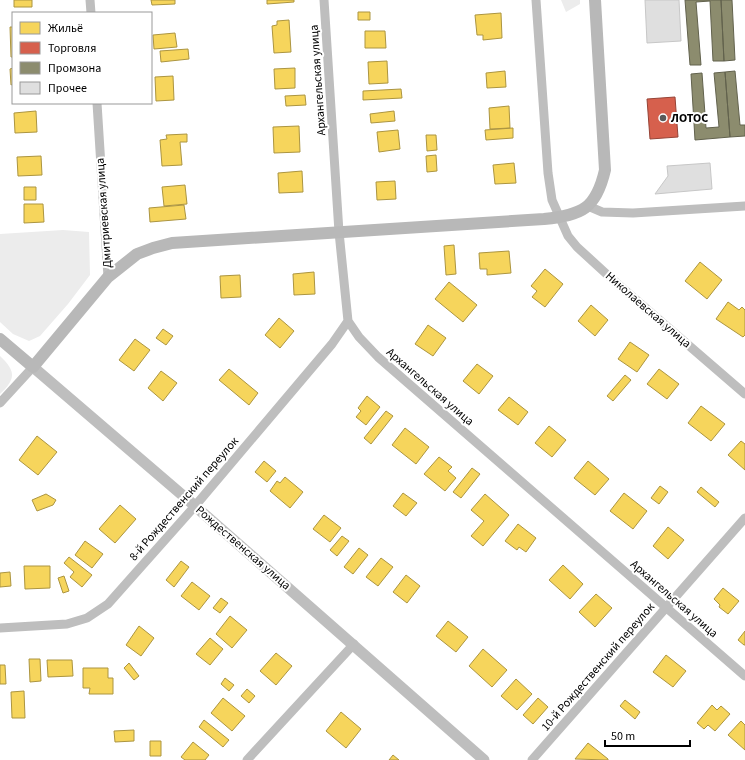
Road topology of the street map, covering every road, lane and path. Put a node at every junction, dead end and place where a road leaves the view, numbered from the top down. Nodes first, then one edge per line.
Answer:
1 (90, 0) edge
2 (324, 0) edge
3 (536, 0) edge
4 (594, 0) edge
5 (91, 12) edge
6 (97, 104) edge
7 (588, 206) junction
8 (745, 206) edge
9 (560, 218) junction
10 (339, 232) junction
11 (108, 277) junction
12 (348, 321) junction
13 (0, 339) edge
14 (33, 367) junction
15 (745, 394) edge
16 (0, 403) edge
17 (195, 506) junction
18 (745, 518) edge
19 (666, 608) junction
20 (0, 628) edge
21 (354, 644) junction
22 (745, 676) edge
23 (247, 760) edge
24 (484, 760) edge
25 (532, 760) edge

1 - 5 street
2 - 10 street, Архангельская улица
3 - 9 street, Николаевская улица
4 - 7 main road
6 - 11 street, Дмитриевская улица
7 - 8 street
7 - 9 main road
9 - 10 main road
9 - 15 street, Николаевская улица
10 - 11 main road
10 - 12 street, Архангельская улица
11 - 14 main road, Дмитриевская улица
12 - 17 street, 8-й Рождественский переулок
12 - 19 street, Архангельская улица
13 - 14 main road, Рождественская улица
14 - 16 street
14 - 17 street, Рождественская улица
17 - 20 street, 8-й Рождественский переулок
17 - 21 street, Рождественская улица
18 - 19 street, 10-й Рождественский переулок
19 - 22 street, Архангельская улица
19 - 25 street, 10-й Рождественский переулок
21 - 23 street
21 - 24 street, Рождественская улица

